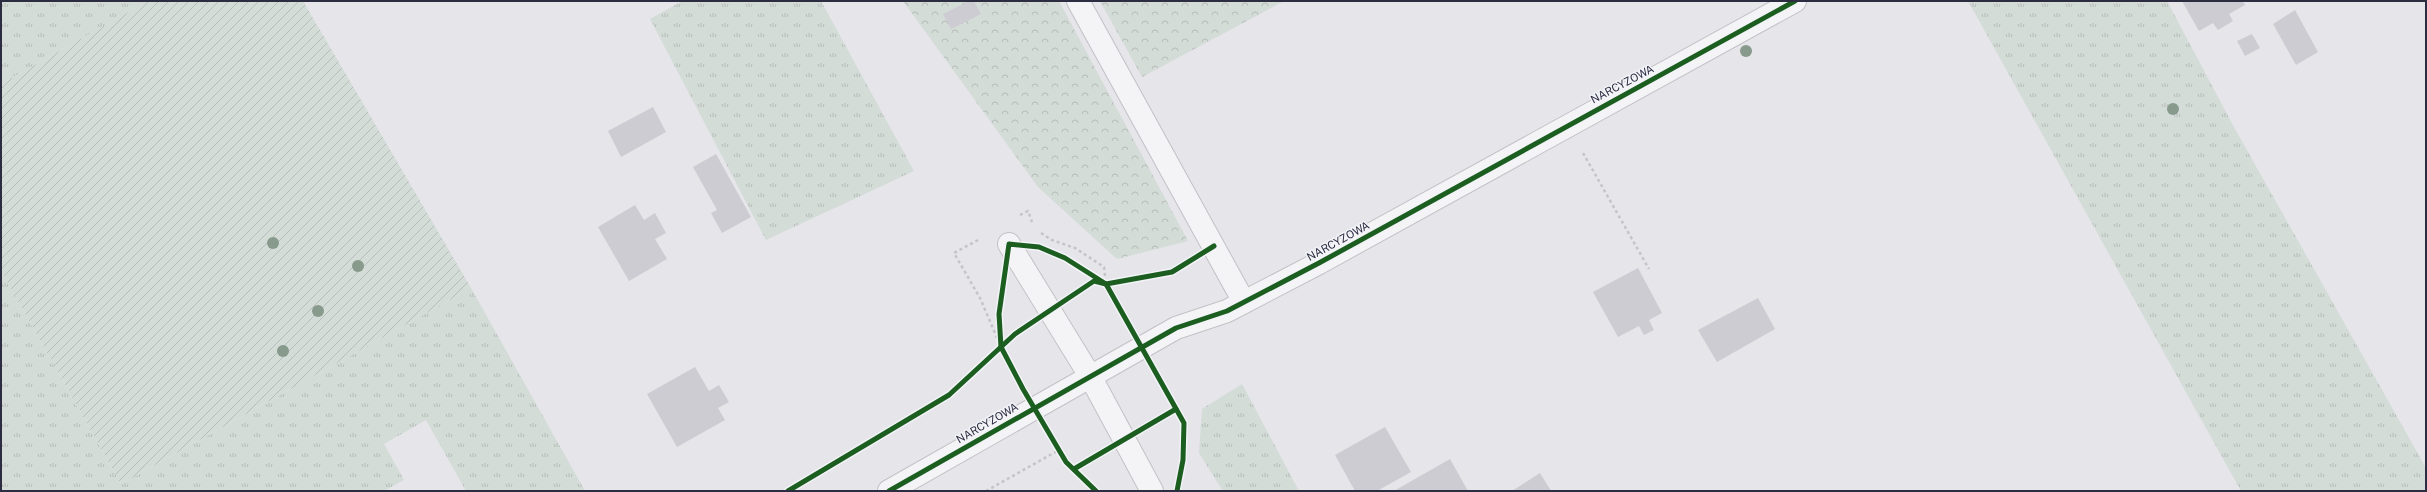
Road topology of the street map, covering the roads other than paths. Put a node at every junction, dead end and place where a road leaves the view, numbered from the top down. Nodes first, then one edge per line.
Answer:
1 (1078, 1) edge
2 (1795, 1) edge
3 (1009, 244) dead end
4 (1244, 302) junction
5 (1090, 376) junction
6 (889, 491) edge
7 (1152, 491) edge

1 - 4 street
2 - 4 street, NARCYZOWA
3 - 5 street
4 - 5 street, NARCYZOWA
5 - 6 street, NARCYZOWA
5 - 7 street

